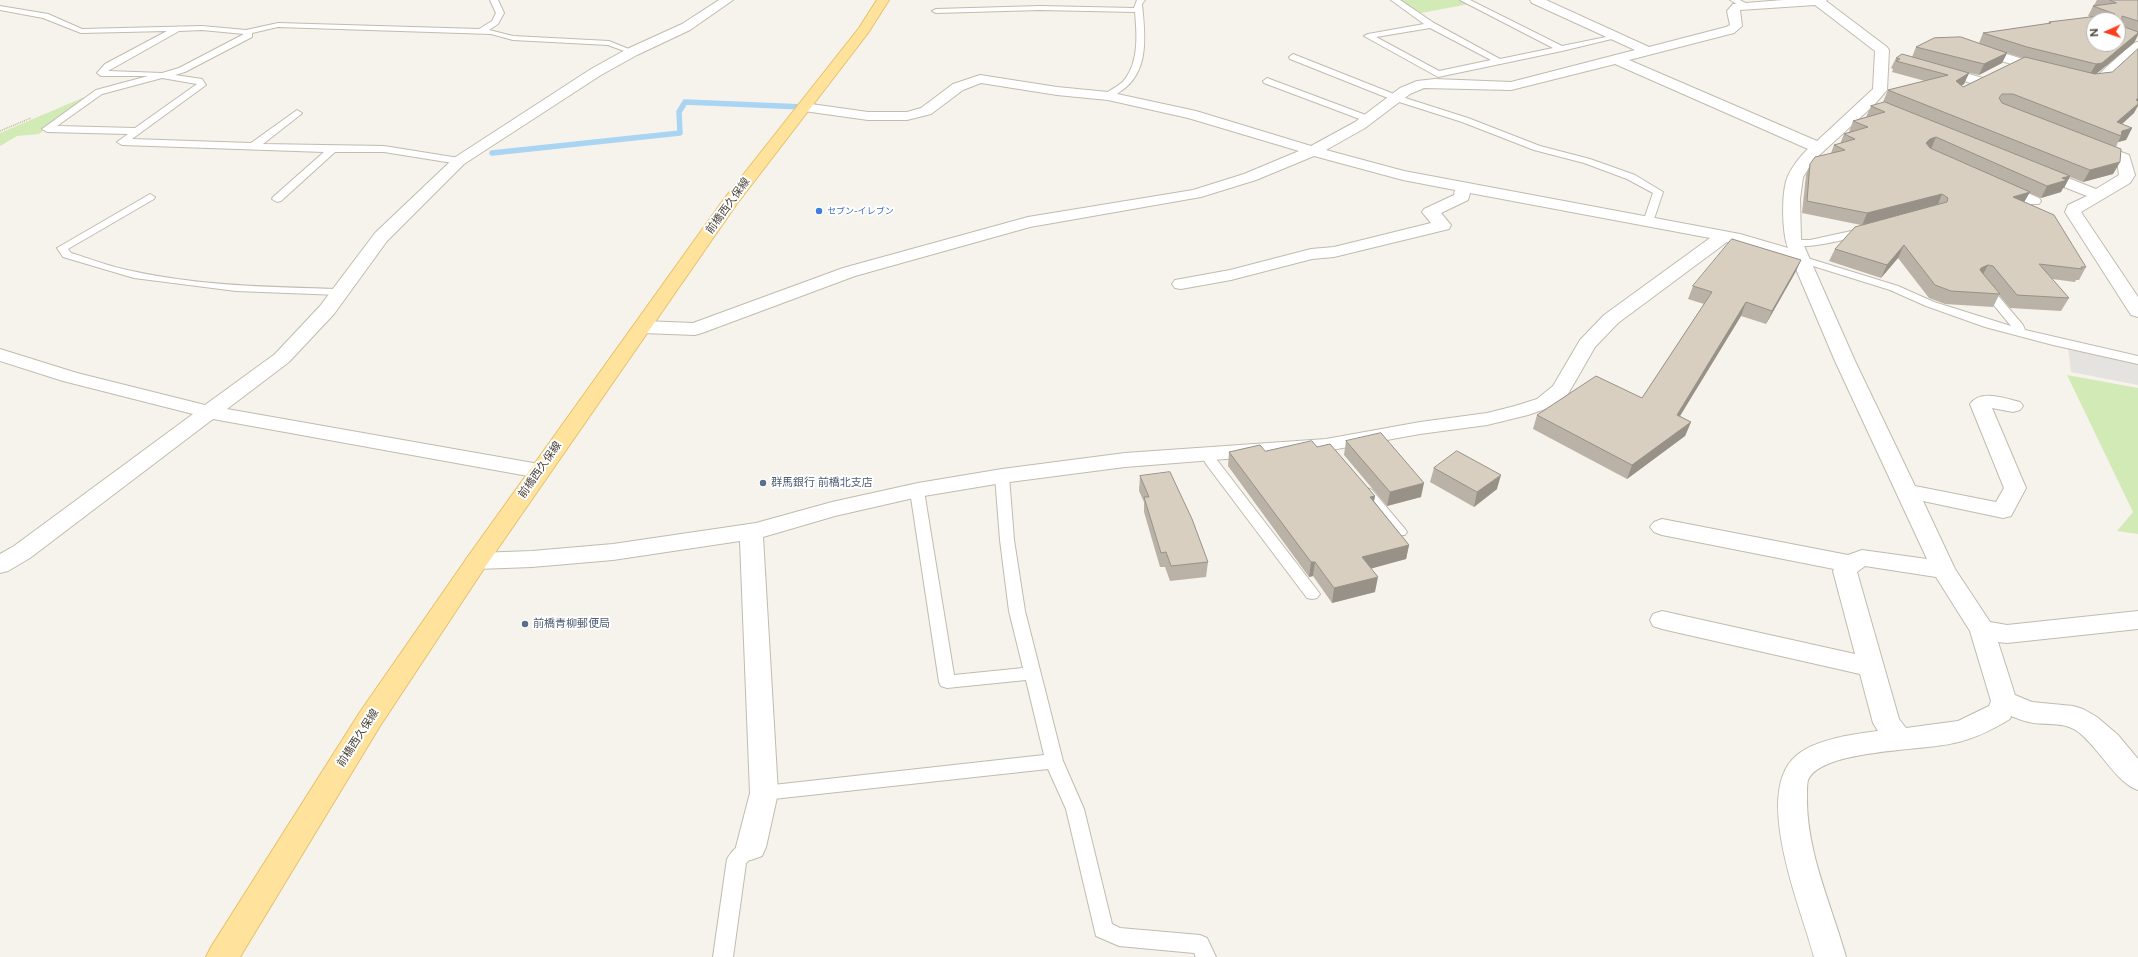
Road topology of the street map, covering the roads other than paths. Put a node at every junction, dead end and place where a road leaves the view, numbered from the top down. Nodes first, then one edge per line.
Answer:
1 (494, 0) edge
2 (727, 0) edge
3 (883, 0) edge
4 (1140, 0) edge
5 (1395, 0) edge
6 (1464, 0) edge
7 (1536, 0) edge
8 (1734, 0) edge
9 (1820, 0) edge
10 (1747, 6) junction
11 (0, 8) edge
12 (1138, 10) junction
13 (936, 11) dead end
14 (1431, 25) junction
15 (179, 28) junction
16 (482, 31) junction
17 (246, 32) junction
18 (1616, 37) junction
19 (2136, 41) edge
20 (1964, 45) edge
21 (1562, 49) junction
22 (1647, 51) junction
23 (632, 52) junction
24 (1882, 55) junction
25 (1293, 57) dead end
26 (1898, 58) edge
27 (1616, 59) junction
28 (1500, 62) junction
29 (2018, 62) junction
30 (1928, 67) edge
31 (2004, 70) edge
32 (2055, 72) edge
33 (166, 76) junction
34 (2070, 77) edge
35 (1267, 81) dead end
36 (1965, 90) edge
37 (1108, 96) junction
38 (1396, 98) junction
39 (804, 107) junction
40 (297, 113) dead end
41 (1368, 119) junction
42 (136, 131) junction
43 (2076, 138) edge
44 (254, 146) junction
45 (1817, 148) junction
46 (333, 149) junction
47 (1313, 152) junction
48 (459, 161) junction
49 (2025, 166) edge
50 (1983, 178) edge
51 (1463, 187) junction
52 (2097, 195) junction
53 (150, 197) dead end
54 (277, 199) dead end
55 (2033, 200) dead end
56 (1648, 222) junction
57 (1873, 230) edge
58 (1723, 237) junction
59 (1798, 251) junction
60 (1981, 282) edge
61 (1181, 284) dead end
62 (339, 292) junction
63 (2138, 311) edge
64 (643, 327) junction
65 (2018, 332) junction
66 (0, 355) edge
67 (2138, 360) edge
68 (2013, 406) dead end
69 (208, 412) junction
70 (1208, 454) junction
71 (538, 472) junction
72 (1002, 476) junction
73 (1356, 480) edge
74 (916, 491) junction
75 (1907, 491) junction
76 (1662, 527) dead end
77 (751, 532) junction
78 (1400, 532) edge
79 (477, 561) junction
80 (1851, 564) junction
81 (0, 565) edge
82 (1944, 570) junction
83 (1312, 594) dead end
84 (1662, 620) dead end
85 (2138, 620) edge
86 (1982, 630) junction
87 (1872, 667) junction
88 (1031, 673) junction
89 (2004, 701) junction
90 (1900, 740) junction
91 (1054, 761) junction
92 (2138, 779) edge
93 (764, 794) junction
94 (751, 847) joint
95 (222, 957) edge
96 (723, 957) edge
97 (1206, 957) edge
98 (1830, 957) edge

1 - 16 lane
2 - 23 street
3 - 39 main road, 前橋西久保線
4 - 12 lane
5 - 14 lane
6 - 21 lane
7 - 18 street
8 - 10 lane
9 - 10 street
9 - 24 street
10 - 22 street
11 - 15 lane
12 - 13 lane
12 - 37 lane
14 - 28 lane
14 - 28 lane
15 - 17 lane
15 - 33 lane
16 - 17 lane
16 - 23 lane
17 - 33 lane
18 - 21 lane
18 - 22 street
19 - 34 street
20 - 29 street
21 - 28 lane
22 - 27 street
23 - 48 street
24 - 26 street
24 - 45 street
25 - 38 lane
27 - 38 street
27 - 45 street
29 - 31 street
29 - 32 street
30 - 36 street
33 - 42 lane
33 - 42 lane
35 - 41 lane
37 - 39 street
37 - 47 street
38 - 41 street
38 - 56 lane
39 - 64 main road, 前橋西久保線
40 - 44 lane
41 - 47 street
42 - 44 lane
43 - 52 street
44 - 46 lane
45 - 59 street
46 - 48 lane
46 - 54 lane
47 - 51 street
47 - 64 street
48 - 62 street
49 - 52 street
50 - 55 street
51 - 56 street
51 - 61 street
52 - 63 street
53 - 62 lane
56 - 58 street
57 - 59 lane
58 - 59 street
58 - 70 street
59 - 65 lane
59 - 75 street
60 - 65 lane
62 - 69 street
64 - 71 main road, 前橋西久保線
65 - 67 lane
66 - 69 street
68 - 75 street
69 - 71 street
69 - 81 street
70 - 72 street
70 - 83 lane
71 - 79 main road, 前橋西久保線
72 - 74 street
72 - 88 lane
73 - 78 lane
74 - 77 street
74 - 88 lane
75 - 82 street
76 - 80 street
77 - 79 street
77 - 93 street
79 - 95 main road, 前橋西久保線
80 - 82 street
80 - 87 street
82 - 86 street
84 - 87 street
85 - 86 street
86 - 89 street
87 - 90 street
88 - 91 lane
89 - 90 street
89 - 92 street
90 - 98 street
91 - 93 lane
91 - 97 lane
93 - 94 street
94 - 96 lane

